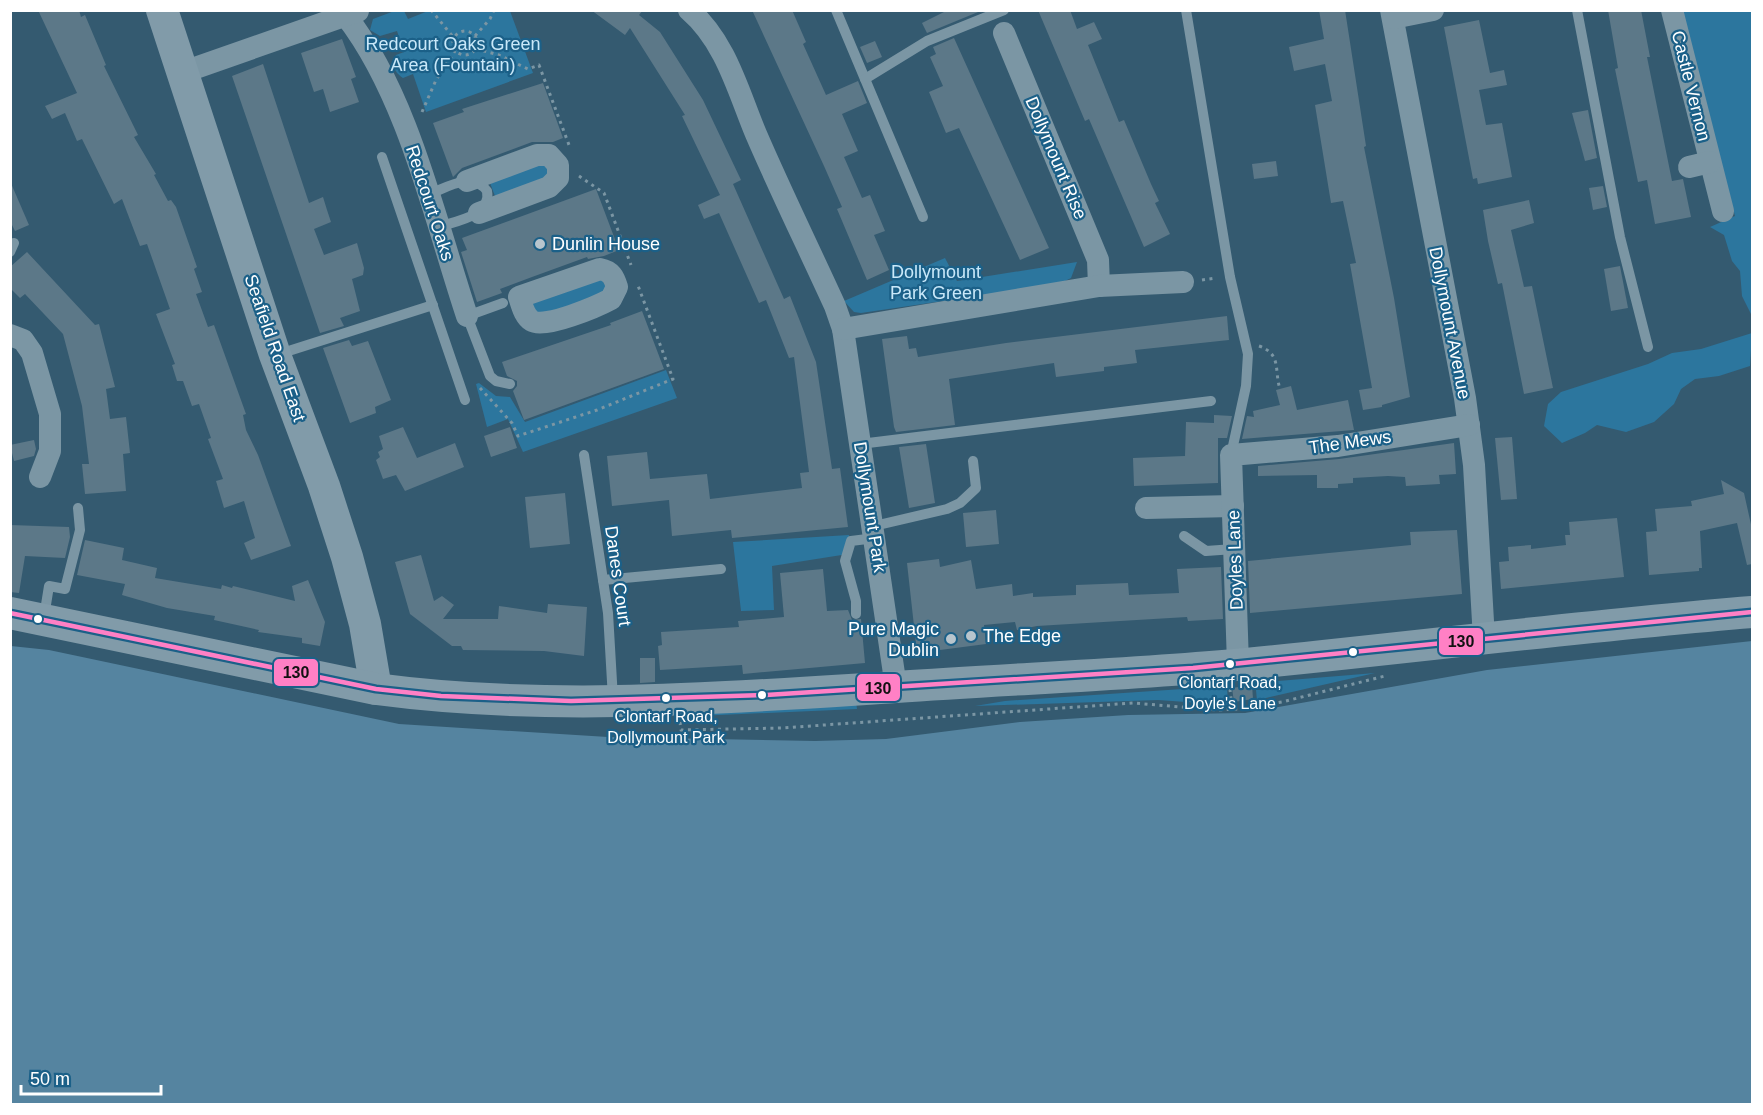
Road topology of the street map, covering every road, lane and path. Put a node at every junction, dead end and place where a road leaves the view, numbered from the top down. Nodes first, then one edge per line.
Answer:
1 (162, 10) edge
2 (431, 10) edge
3 (494, 10) edge
4 (836, 10) edge
5 (1186, 10) edge
6 (1433, 10) edge
7 (1577, 10) edge
8 (1672, 10) edge
9 (353, 13) edge
10 (699, 14) edge
11 (1392, 14) edge
12 (1004, 22) edge
13 (475, 36) junction
14 (454, 38) junction
15 (476, 50) junction
16 (455, 51) junction
17 (181, 73) junction
18 (865, 79) junction
19 (404, 123) junction
20 (571, 153) dead end
21 (382, 157) dead end
22 (467, 181) junction
23 (427, 195) junction
24 (1723, 211) dead end
25 (479, 213) junction
26 (923, 217) dead end
27 (438, 227) junction
28 (1230, 277) junction
29 (1183, 282) joint
30 (1099, 286) junction
31 (511, 300) dead end
32 (433, 305) junction
33 (467, 316) junction
34 (843, 328) junction
35 (10, 335) edge
36 (1246, 345) junction
37 (1648, 347) dead end
38 (275, 355) junction
39 (510, 384) dead end
40 (1280, 389) dead end
41 (465, 400) dead end
42 (1211, 401) dead end
43 (1469, 425) junction
44 (860, 444) junction
45 (584, 455) dead end
46 (1231, 455) junction
47 (973, 461) dead end
48 (40, 477) dead end
49 (1233, 506) junction
50 (78, 508) dead end
51 (1146, 508) dead end
52 (874, 532) junction
53 (1184, 536) dead end
54 (1234, 549) junction
55 (721, 569) dead end
56 (603, 580) junction
57 (1752, 612) edge
58 (10, 613) edge
59 (856, 614) dead end
60 (44, 620) junction
61 (1484, 639) junction
62 (1238, 675) junction
63 (1390, 675) dead end
64 (896, 687) junction
65 (376, 689) junction
66 (613, 701) junction
67 (1232, 709) junction
68 (680, 721) dead end

1 - 17 main road, Seafield Road East
2 - 14 path
3 - 13 path
4 - 18 lane
5 - 28 lane
6 - 11 street
7 - 37 lane
8 - 24 street, Castle Vernon
9 - 17 street, Redcourt Oaks
9 - 19 street, Redcourt Oaks
10 - 34 street, Dollymount Park
11 - 43 street, Dollymount Avenue
12 - 18 lane
12 - 30 street, Dollymount Rise
13 - 14 path
13 - 15 path
14 - 16 path
15 - 16 path
15 - 20 path
16 - 19 path
17 - 38 main road, Seafield Road East
18 - 26 lane
19 - 23 street, Redcourt Oaks
21 - 32 lane
22 - 23 lane
22 - 25 lane
22 - 25 street
23 - 27 street, Redcourt Oaks
25 - 27 lane
27 - 33 street, Redcourt Oaks
28 - 29 path
28 - 36 lane
29 - 30 street
30 - 34 street
31 - 33 lane
32 - 38 lane
32 - 41 lane
33 - 39 lane, Redcourt Oaks
34 - 44 street, Dollymount Park
35 - 48 street
36 - 40 path
36 - 46 lane
38 - 65 main road, Seafield Road East
42 - 44 lane
43 - 46 street, The Mews
43 - 61 street, Dollymount Avenue
44 - 52 street, Dollymount Park
45 - 56 lane, Danes Court
46 - 49 street, Doyles Lane
47 - 52 lane
49 - 51 street
49 - 54 street, Doyles Lane
50 - 60 lane
52 - 59 lane
52 - 64 street, Dollymount Park
53 - 54 lane
54 - 62 street, Doyles Lane
55 - 56 lane
56 - 66 lane, Danes Court
57 - 61 main road
58 - 60 main road
60 - 65 main road
61 - 62 main road
62 - 64 main road
62 - 67 path
63 - 67 path
64 - 66 main road
65 - 66 main road
67 - 68 path

